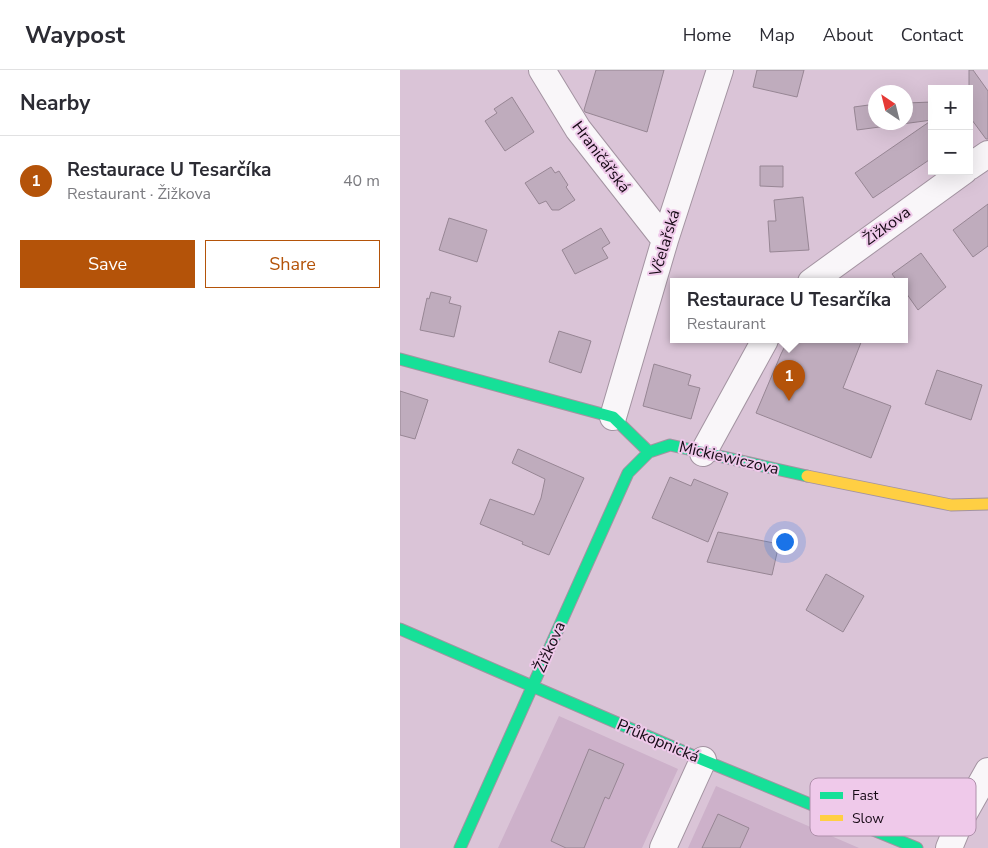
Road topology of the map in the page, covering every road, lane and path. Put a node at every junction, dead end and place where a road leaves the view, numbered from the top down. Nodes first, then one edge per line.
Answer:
1 (542, 70) edge
2 (720, 70) edge
3 (988, 154) edge
4 (973, 164) edge
5 (958, 175) edge
6 (665, 240) junction
7 (817, 278) edge
8 (763, 343) edge
9 (400, 359) edge
10 (614, 417) junction
11 (649, 452) junction
12 (703, 453) junction
13 (988, 504) edge
14 (400, 629) edge
15 (533, 687) junction
16 (703, 760) junction
17 (988, 771) edge
18 (976, 792) edge
19 (810, 804) edge
20 (888, 836) edge
21 (954, 836) edge
22 (460, 848) edge
23 (663, 848) edge
24 (917, 848) edge
25 (949, 848) edge

1 - 6 street, Hraničářská
2 - 6 street, Včelařská
3 - 4 street
5 - 7 street, Žižkova
6 - 10 street, Včelařská
8 - 12 street
9 - 10 street
10 - 11 street
11 - 12 street, Mickiewiczova
11 - 15 street, Žižkova
12 - 13 street, Mickiewiczova
14 - 15 street, Průkopnická
15 - 16 street, Průkopnická
15 - 22 street, Žižkova
16 - 19 street, Průkopnická
16 - 23 street
17 - 18 street
20 - 24 street, Průkopnická
21 - 25 street

